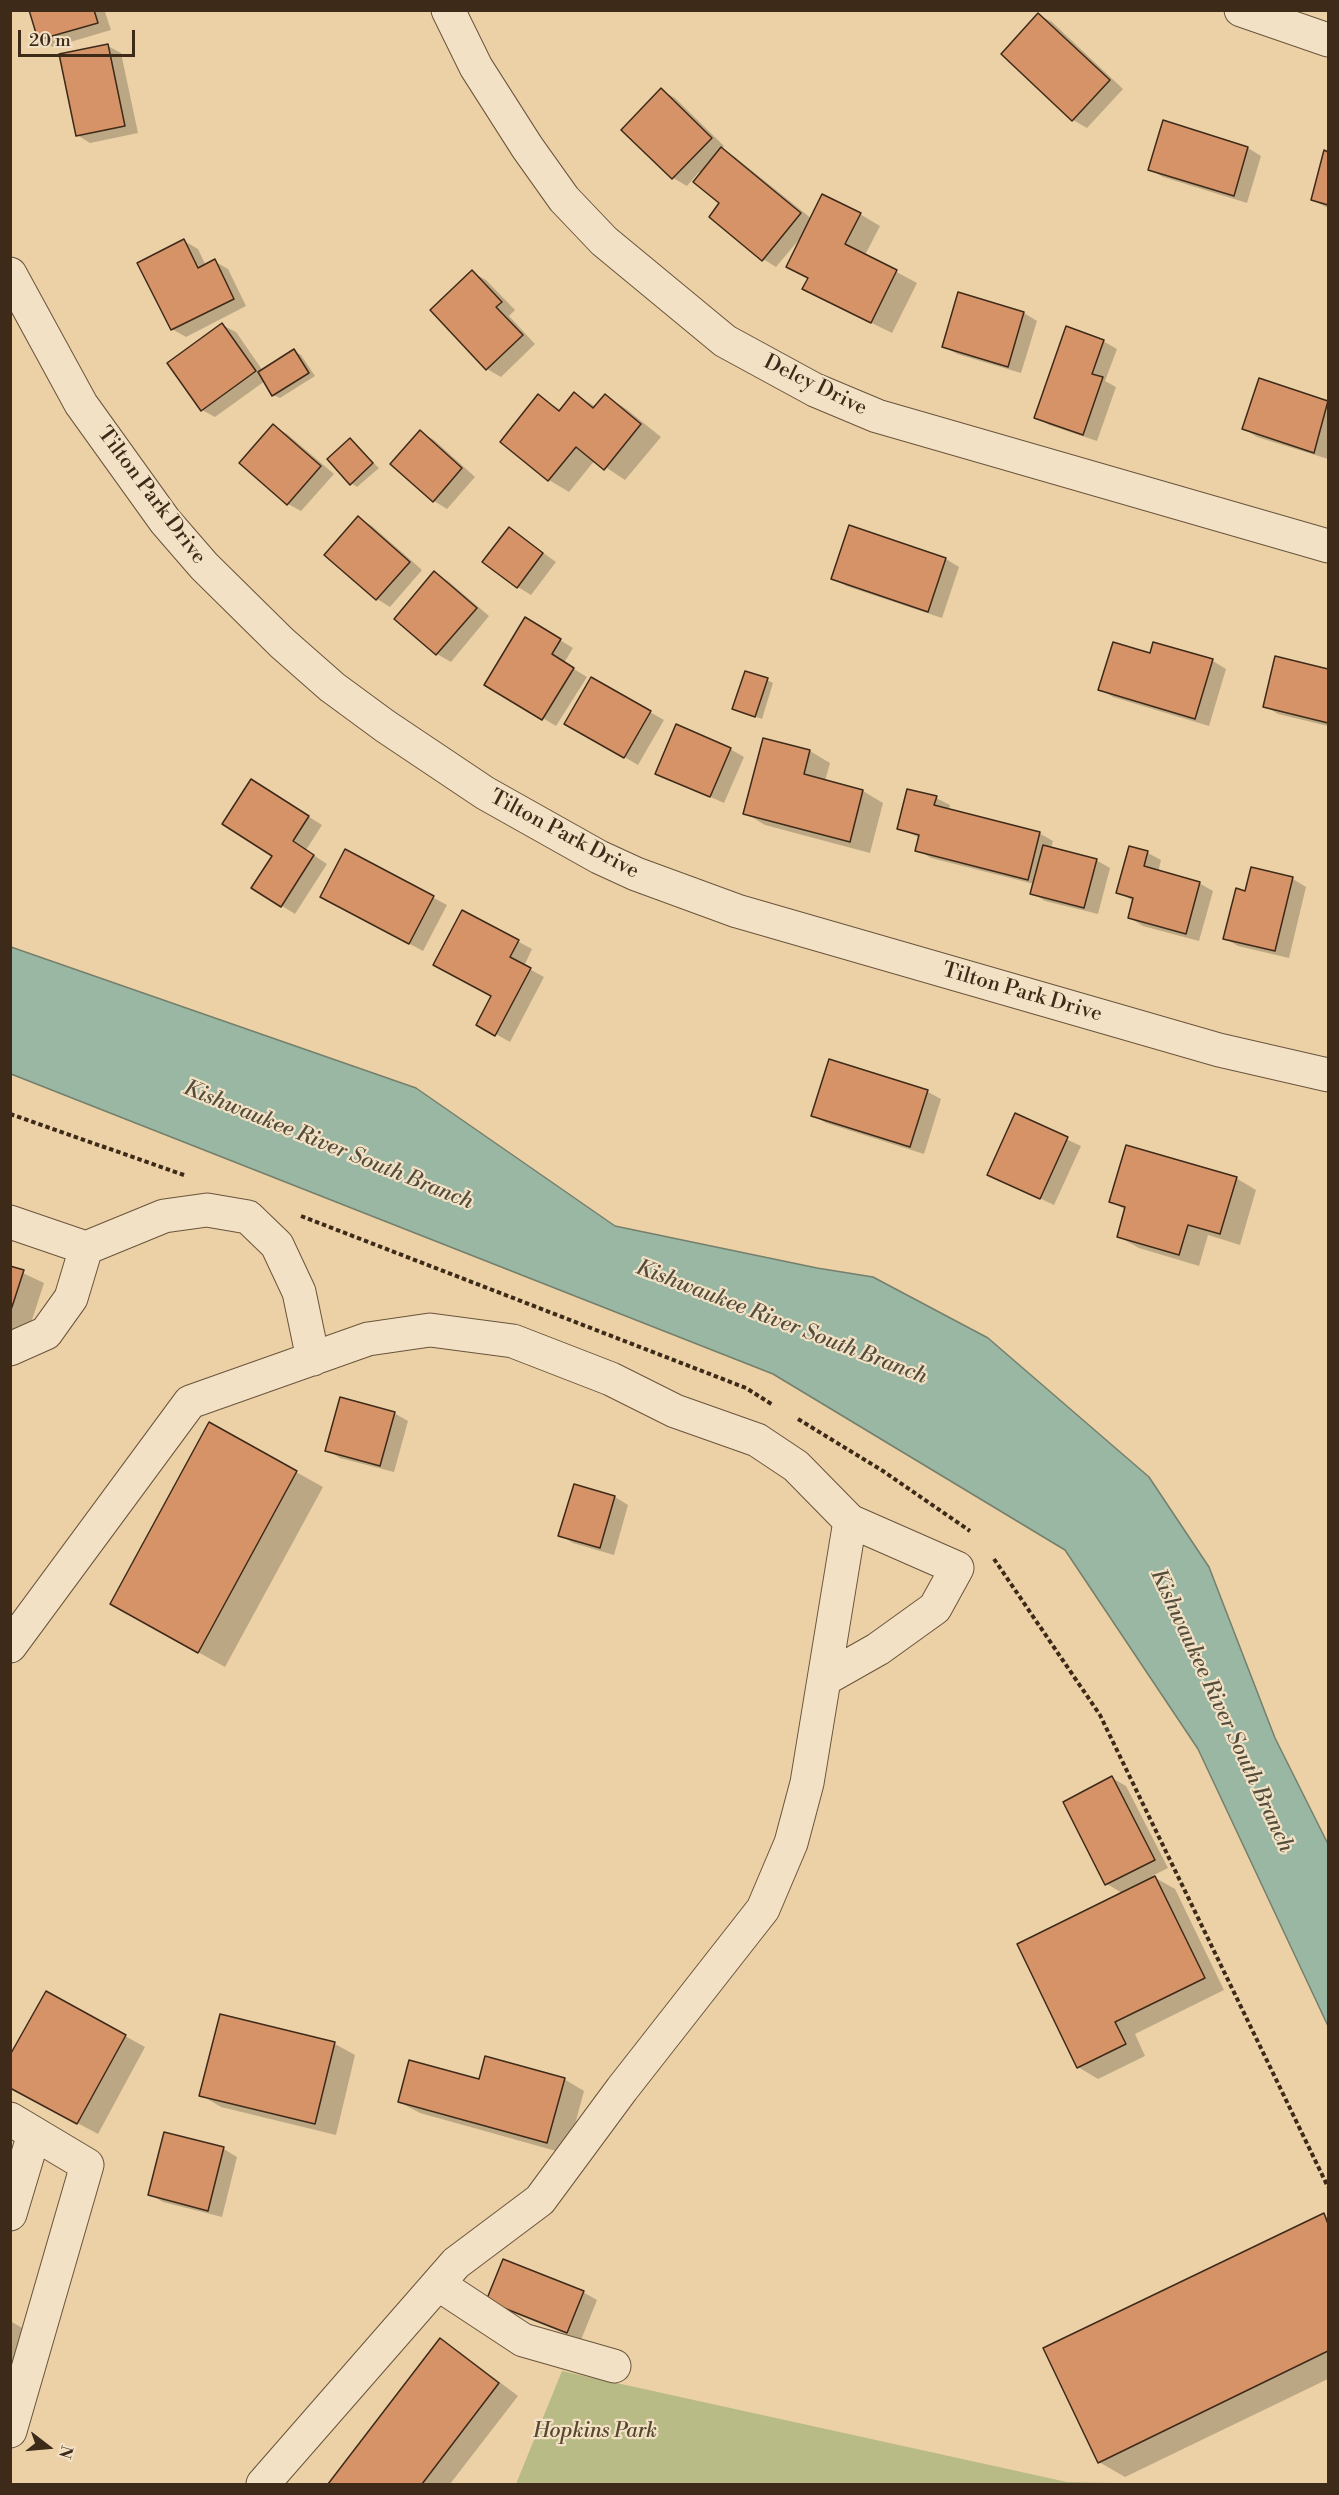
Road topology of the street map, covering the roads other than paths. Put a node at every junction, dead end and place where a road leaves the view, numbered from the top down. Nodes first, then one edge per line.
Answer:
1 (448, 10) edge
2 (1241, 10) edge
3 (1329, 40) edge
4 (10, 274) edge
5 (1329, 546) edge
6 (1329, 1075) edge
7 (10, 1222) edge
8 (86, 1248) junction
9 (10, 1349) edge
10 (313, 1359) junction
11 (850, 1521) junction
12 (10, 1646) edge
13 (825, 1679) junction
14 (22, 2127) edge
15 (10, 2214) edge
16 (438, 2284) junction
17 (614, 2366) dead end
18 (10, 2431) edge
19 (263, 2484) edge

1 - 5 street, Delcy Drive
2 - 3 street
4 - 6 street, Tilton Park Drive
7 - 8 street
8 - 9 street
8 - 10 street
10 - 11 street
10 - 12 street
11 - 13 street
11 - 13 street
13 - 16 street
14 - 15 street
14 - 18 street
16 - 17 street
16 - 19 street

